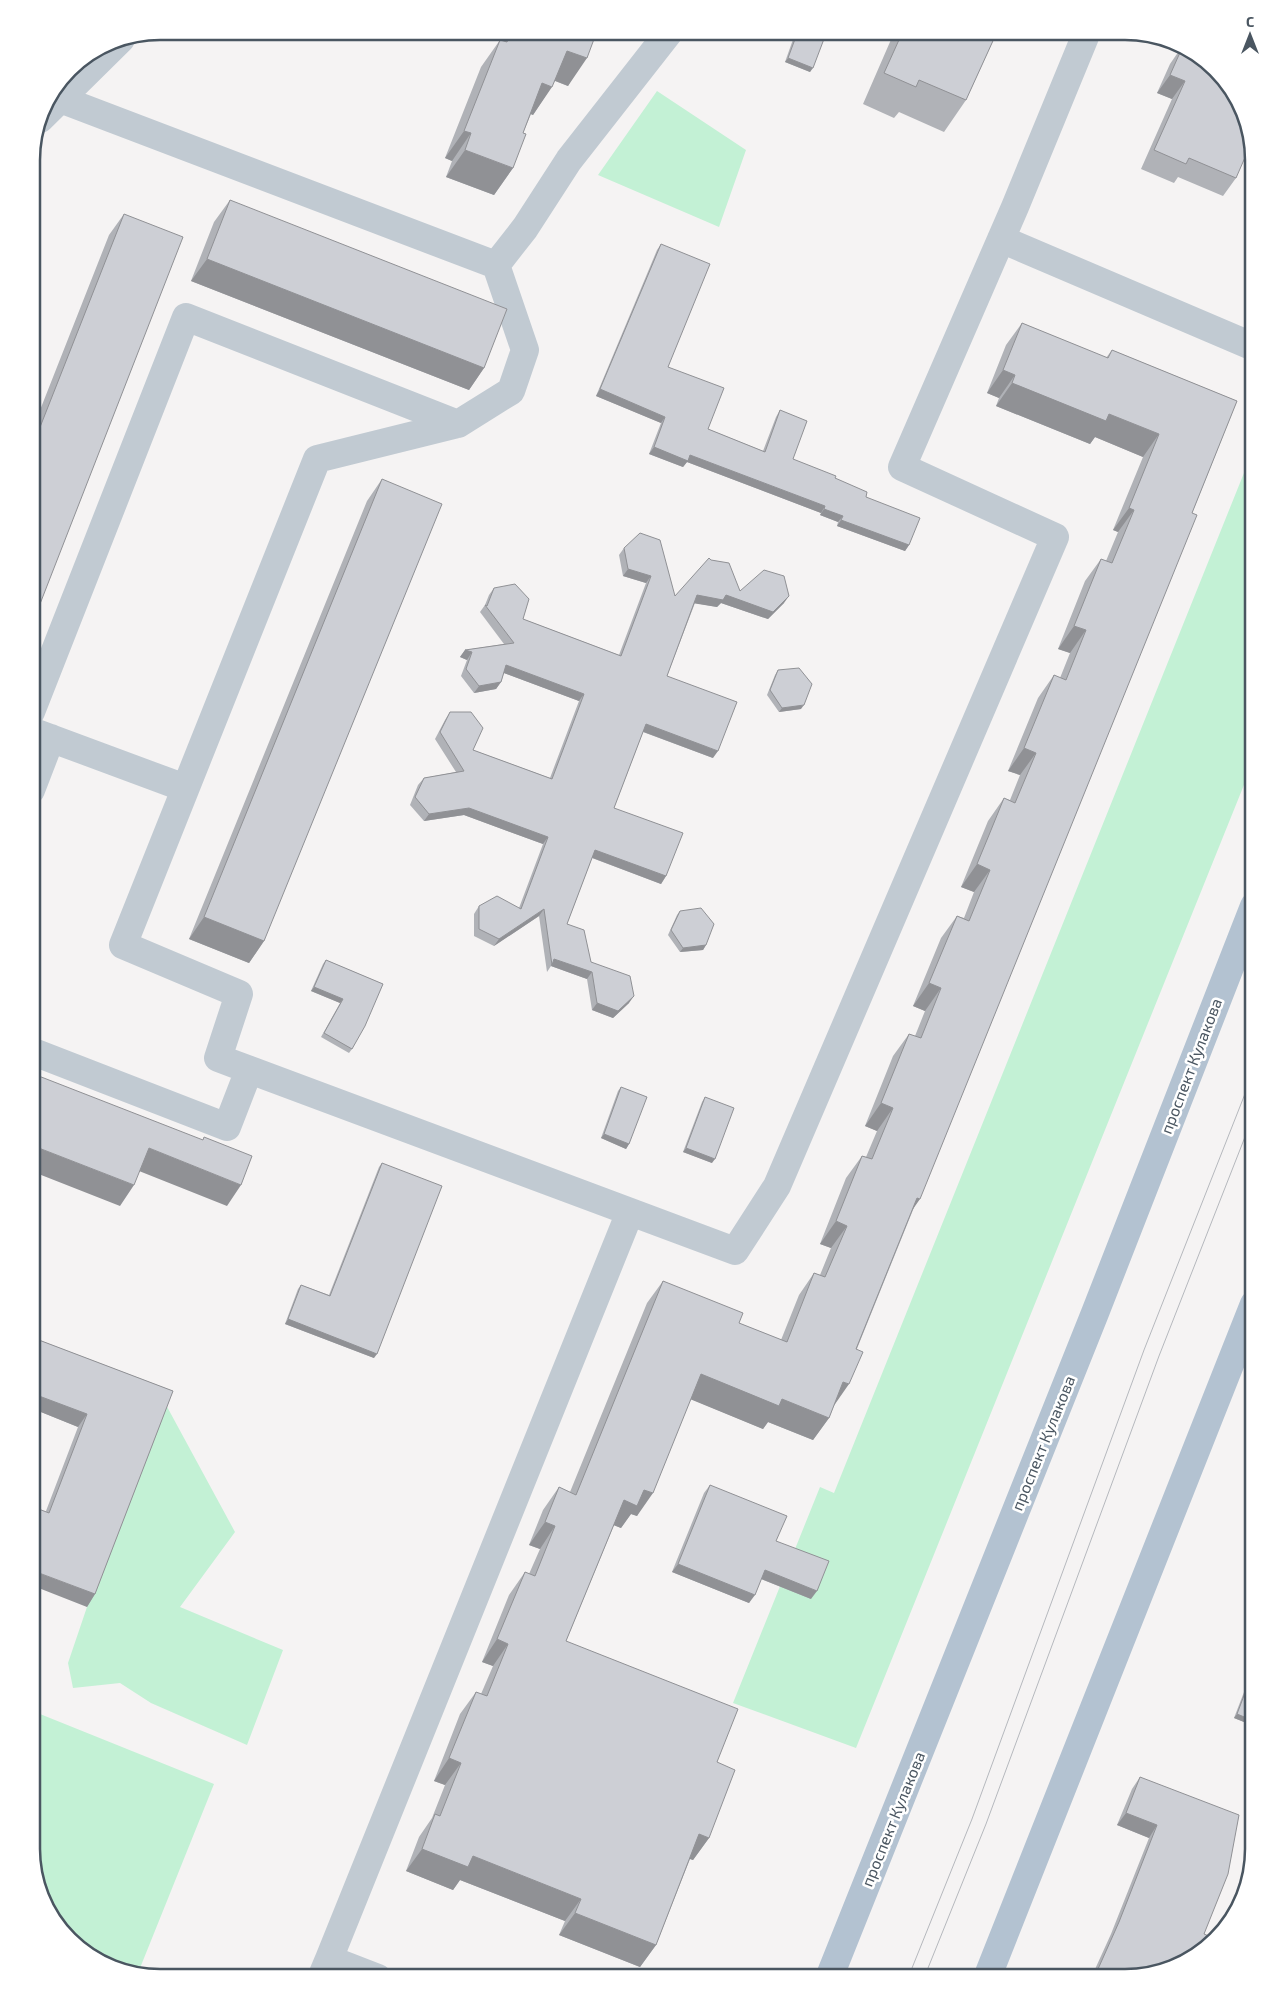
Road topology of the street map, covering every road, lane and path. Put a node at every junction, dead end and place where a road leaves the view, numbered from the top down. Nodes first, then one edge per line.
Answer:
1 (663, 40) edge
2 (1084, 40) edge
3 (108, 51) edge
4 (60, 99) junction
5 (52, 107) edge
6 (1001, 238) junction
7 (496, 265) junction
8 (1245, 343) edge
9 (458, 424) junction
10 (40, 689) edge
11 (41, 735) edge
12 (185, 788) junction
13 (1245, 929) edge
14 (40, 1054) edge
15 (249, 1070) junction
16 (630, 1212) junction
17 (1245, 1327) edge
18 (325, 1968) edge
19 (833, 1969) edge
20 (991, 1969) edge

1 - 7 street
2 - 6 street
3 - 4 street
4 - 5 street
4 - 7 street
6 - 8 street
6 - 16 street
7 - 9 street
9 - 10 street
9 - 12 street
11 - 12 street
12 - 15 street
13 - 19 main road, проспект Кулакова
14 - 15 street
15 - 16 street
16 - 18 street
17 - 20 main road

